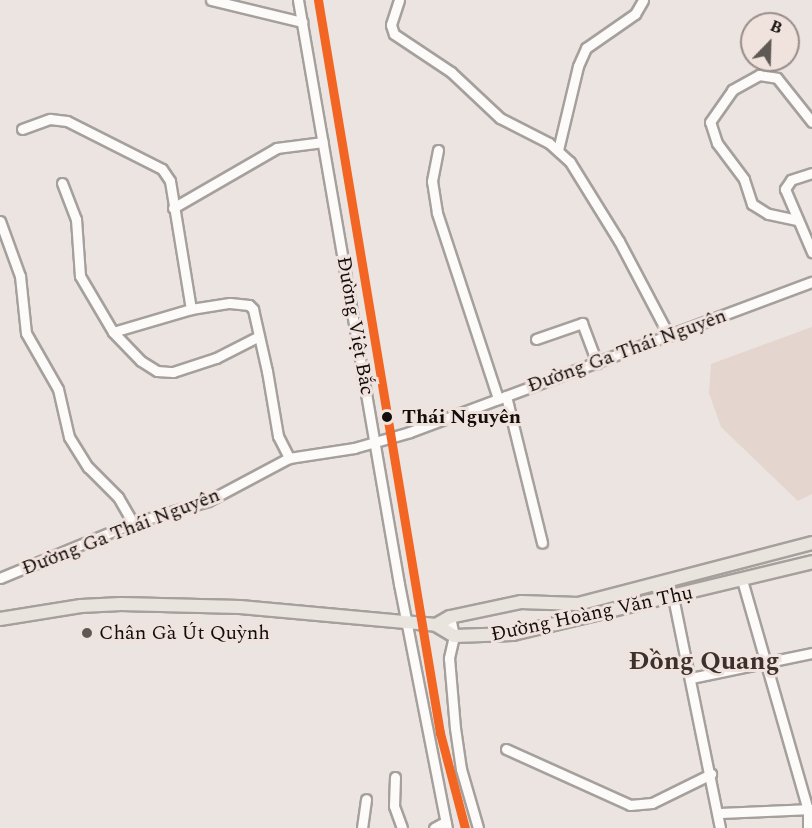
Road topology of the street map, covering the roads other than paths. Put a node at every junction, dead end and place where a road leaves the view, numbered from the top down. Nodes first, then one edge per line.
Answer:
1 (211, 0) edge
2 (298, 0) edge
3 (399, 0) edge
4 (643, 0) edge
5 (302, 22) junction
6 (812, 122) edge
7 (22, 129) dead end
8 (323, 142) junction
9 (438, 150) dead end
10 (558, 150) junction
11 (812, 173) edge
12 (62, 183) dead end
13 (173, 208) junction
14 (797, 220) junction
15 (0, 221) edge
16 (812, 252) edge
17 (812, 282) edge
18 (191, 309) junction
19 (113, 332) junction
20 (259, 336) junction
21 (669, 336) junction
22 (536, 339) dead end
23 (597, 363) junction
24 (502, 398) junction
25 (374, 442) junction
26 (289, 458) junction
27 (133, 523) junction
28 (542, 543) dead end
29 (812, 543) edge
30 (812, 561) edge
31 (1, 574) edge
32 (742, 580) junction
33 (673, 597) junction
34 (450, 617) junction
35 (0, 619) edge
36 (406, 622) junction
37 (435, 625) junction
38 (454, 636) junction
39 (812, 653) edge
40 (766, 664) junction
41 (691, 678) junction
42 (506, 750) dead end
43 (711, 774) junction
44 (395, 777) dead end
45 (366, 799) dead end
46 (810, 810) edge
47 (720, 813) junction
48 (446, 825) edge
49 (362, 828) edge
50 (402, 828) edge
51 (434, 828) edge
52 (478, 828) edge
53 (720, 828) edge
54 (808, 828) edge

1 - 5 street
2 - 5 street, Đường Việt Bắc
3 - 10 street
4 - 10 street
5 - 8 street, Đường Việt Bắc
6 - 14 street
7 - 13 street
8 - 13 street
8 - 25 street, Đường Việt Bắc
9 - 24 street
10 - 21 street
11 - 14 street
12 - 19 street
13 - 18 street
14 - 16 street
15 - 27 street
17 - 21 street, Đường Ga Thái Nguyên
18 - 19 street
18 - 20 street
19 - 20 street
20 - 26 street
21 - 23 street, Đường Ga Thái Nguyên
22 - 23 street
23 - 24 street, Đường Ga Thái Nguyên
24 - 25 street, Đường Ga Thái Nguyên
24 - 28 street
25 - 26 street, Đường Ga Thái Nguyên
25 - 36 street, Đường Việt Bắc
26 - 27 street, Đường Ga Thái Nguyên
27 - 31 street, Đường Ga Thái Nguyên
29 - 34 main road, Đường Hoàng Văn Thụ
30 - 32 main road, Đường Hoàng Văn Thụ
32 - 33 main road, Đường Hoàng Văn Thụ
32 - 40 street
33 - 38 main road, Đường Hoàng Văn Thụ
33 - 41 street
34 - 37 main road, Đường Hoàng Văn Thụ
34 - 38 street
35 - 36 main road
36 - 37 main road
36 - 48 street, Đường Việt Bắc
37 - 38 main road
38 - 52 street
39 - 40 street
40 - 41 street
40 - 46 street
41 - 43 street
42 - 43 street
43 - 47 street
44 - 50 street
45 - 49 street
46 - 47 street
46 - 54 street
47 - 53 street
48 - 51 street

